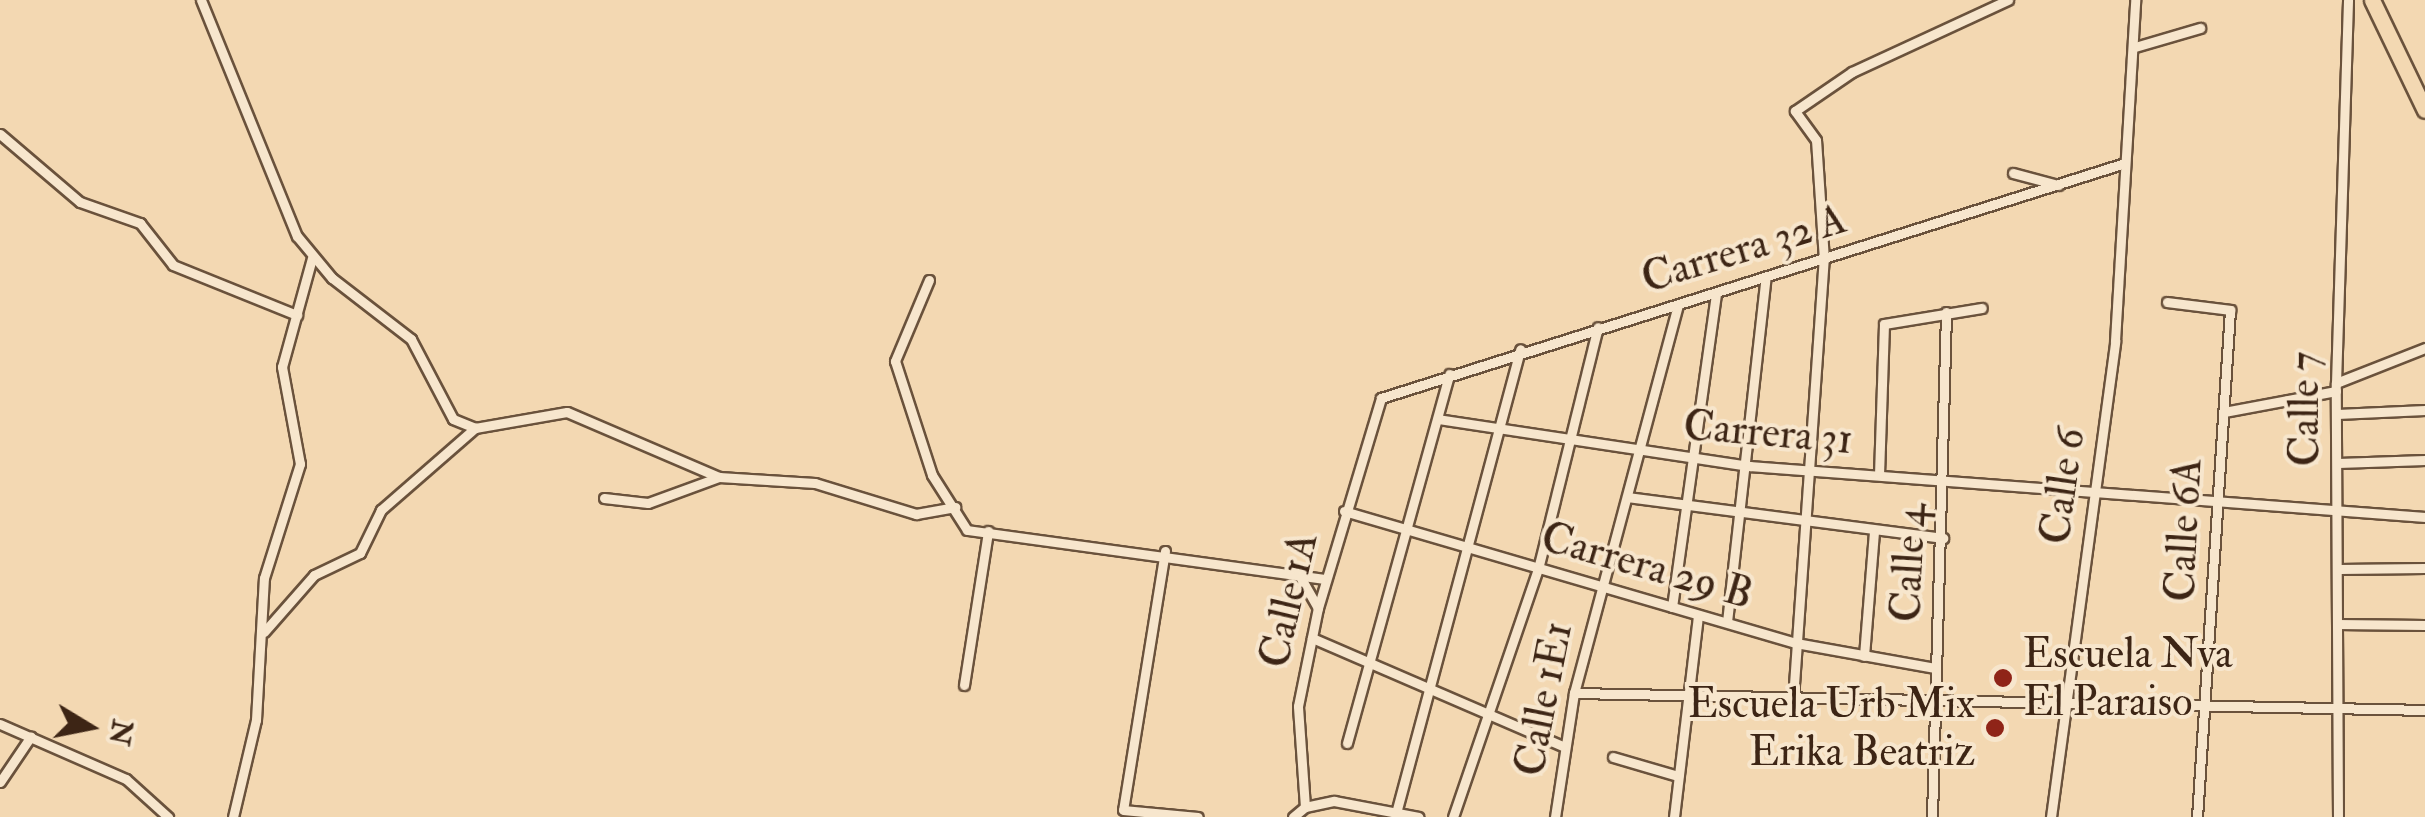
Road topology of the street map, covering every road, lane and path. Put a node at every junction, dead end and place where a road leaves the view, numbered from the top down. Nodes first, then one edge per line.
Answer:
1 (201, 0) edge
2 (2008, 0) edge
3 (2135, 0) edge
4 (2348, 0) edge
5 (2374, 0) edge
6 (2200, 28) dead end
7 (2135, 46) junction
8 (2425, 110) edge
9 (0, 134) edge
10 (2125, 163) junction
11 (2013, 172) dead end
12 (2060, 186) junction
13 (312, 258) junction
14 (1824, 260) junction
15 (1766, 278) junction
16 (929, 280) dead end
17 (1716, 295) junction
18 (2167, 302) dead end
19 (1678, 304) junction
20 (1982, 308) dead end
21 (1946, 312) junction
22 (296, 315) junction
23 (1598, 327) junction
24 (2425, 348) edge
25 (1520, 349) junction
26 (1449, 374) junction
27 (2336, 387) junction
28 (1382, 398) joint
29 (2425, 410) edge
30 (2224, 412) junction
31 (2337, 414) junction
32 (1438, 419) junction
33 (475, 428) junction
34 (1503, 432) junction
35 (1570, 445) junction
36 (1638, 455) junction
37 (1695, 460) junction
38 (2425, 460) edge
39 (2338, 463) junction
40 (1749, 466) junction
41 (1815, 470) junction
42 (1879, 475) junction
43 (720, 477) junction
44 (1946, 480) junction
45 (2096, 496) junction
46 (1626, 497) junction
47 (604, 498) dead end
48 (2218, 506) junction
49 (955, 507) junction
50 (1688, 507) junction
51 (1344, 512) junction
52 (1744, 516) junction
53 (2338, 517) junction
54 (2425, 517) edge
55 (1809, 526) junction
56 (988, 530) junction
57 (1407, 530) junction
58 (1874, 532) junction
59 (1943, 538) junction
60 (1468, 548) junction
61 (1165, 551) junction
62 (2425, 568) edge
63 (1538, 569) junction
64 (2338, 569) junction
65 (1298, 574) junction
66 (1326, 579) junction
67 (1602, 587) junction
68 (1672, 607) junction
69 (1318, 608) junction
70 (1698, 615) junction
71 (1727, 622) junction
72 (2337, 624) junction
73 (2425, 625) edge
74 (264, 632) junction
75 (1312, 638) junction
76 (1796, 643) junction
77 (1864, 656) junction
78 (1370, 664) junction
79 (1935, 668) junction
80 (964, 685) dead end
81 (1431, 691) junction
82 (1574, 693) junction
83 (1936, 696) junction
84 (1685, 699) junction
85 (1794, 699) junction
86 (2066, 701) junction
87 (2206, 706) junction
88 (2336, 709) junction
89 (2425, 710) edge
90 (1494, 715) junction
91 (0, 724) edge
92 (31, 736) junction
93 (1347, 743) dead end
94 (1563, 746) junction
95 (1612, 757) dead end
96 (1678, 776) junction
97 (0, 782) edge
98 (1305, 807) junction
99 (1396, 814) junction
100 (168, 817) edge
101 (232, 817) edge
102 (1198, 817) edge
103 (1293, 817) edge
104 (1419, 817) edge
105 (1454, 817) edge
106 (1555, 817) edge
107 (1674, 817) edge
108 (1932, 817) edge
109 (2051, 817) edge
110 (2196, 817) edge
111 (2338, 817) edge

1 - 13 street
2 - 14 street
3 - 7 street, Calle 6
4 - 27 street, Calle 7
5 - 8 highway
6 - 7 street
7 - 10 street, Calle 6
9 - 22 street
10 - 12 street, Carrera 32 A
10 - 45 street, Calle 6
11 - 12 street
12 - 14 street, Carrera 32 A
13 - 22 street
13 - 33 street
14 - 15 street, Carrera 32 A
14 - 41 street
15 - 17 street, Carrera 32 A
15 - 40 street
16 - 49 street
17 - 19 street, Carrera 32 A
17 - 37 street
18 - 30 street, Calle 6A
19 - 23 street, Carrera 32 A
19 - 36 street, Calle 1E1
20 - 21 street
21 - 42 street
21 - 44 street, Calle 4
22 - 74 street
23 - 25 street, Carrera 32 A
23 - 35 street
24 - 27 street
25 - 26 street, Carrera 32 A
25 - 34 street
26 - 28 street, Carrera 32 A
26 - 32 street
27 - 30 street
27 - 31 street, Calle 7
28 - 51 street, Calle 1A
29 - 31 street
30 - 48 street, Calle 6A
31 - 39 street, Calle 7
32 - 34 street, Carrera 31
32 - 57 street
33 - 43 street
33 - 74 street
34 - 35 street, Carrera 31
34 - 60 street
35 - 36 street, Carrera 31
35 - 63 street
36 - 37 street, Carrera 31
36 - 46 street, Calle 1E1
37 - 40 street, Carrera 31
37 - 50 street
38 - 39 street
39 - 53 street, Calle 7
40 - 41 street, Carrera 31
40 - 52 street
41 - 42 street, Carrera 31
41 - 55 street
42 - 44 street, Carrera 31
43 - 47 street
43 - 49 street
44 - 45 street, Carrera 31
44 - 59 street, Calle 4
45 - 48 street, Carrera 31
45 - 86 street, Calle 6
46 - 50 street
46 - 67 street, Calle 1E1
48 - 53 street, Carrera 31
48 - 87 street, Calle 6A
49 - 56 street
50 - 52 street
50 - 68 street
51 - 57 street, Carrera 29 B
51 - 66 street, Calle 1A
52 - 55 street
52 - 71 street
53 - 54 street, Carrera 31
53 - 64 street, Calle 7
55 - 58 street
55 - 76 street
56 - 61 street
56 - 80 street
57 - 60 street, Carrera 29 B
57 - 78 street
58 - 59 street
58 - 77 street
59 - 79 street, Calle 4
60 - 63 street, Carrera 29 B
60 - 81 street
61 - 65 street
61 - 102 street
62 - 64 street
63 - 67 street, Carrera 29 B
63 - 90 street
64 - 72 street, Calle 7
65 - 66 street
65 - 69 street
66 - 69 street, Calle 1A
67 - 68 street, Carrera 29 B
67 - 82 street, Calle 1E1
68 - 70 street, Carrera 29 B
69 - 75 street, Calle 1A
70 - 71 street, Carrera 29 B
70 - 84 street
71 - 76 street, Carrera 29 B
72 - 73 street
72 - 88 street, Calle 7
74 - 101 street
75 - 78 street
75 - 98 street, Calle 1A
76 - 77 street, Carrera 29 B
76 - 85 street
77 - 79 street, Carrera 29 B
78 - 81 street
78 - 93 street
79 - 83 street, Calle 4
81 - 90 street
81 - 99 street
82 - 84 street
82 - 94 street, Calle 1E1
83 - 85 street
83 - 86 street
83 - 108 street, Calle 4
84 - 85 street
84 - 96 street
86 - 87 street
86 - 109 street, Calle 6
87 - 88 street
87 - 110 street, Calle 6A
88 - 89 street
88 - 111 street, Calle 7
90 - 94 street
90 - 105 street
91 - 92 street
92 - 97 street
92 - 100 street
94 - 106 street, Calle 1E1
95 - 96 street
96 - 107 street
98 - 99 street
98 - 103 street
99 - 104 street

